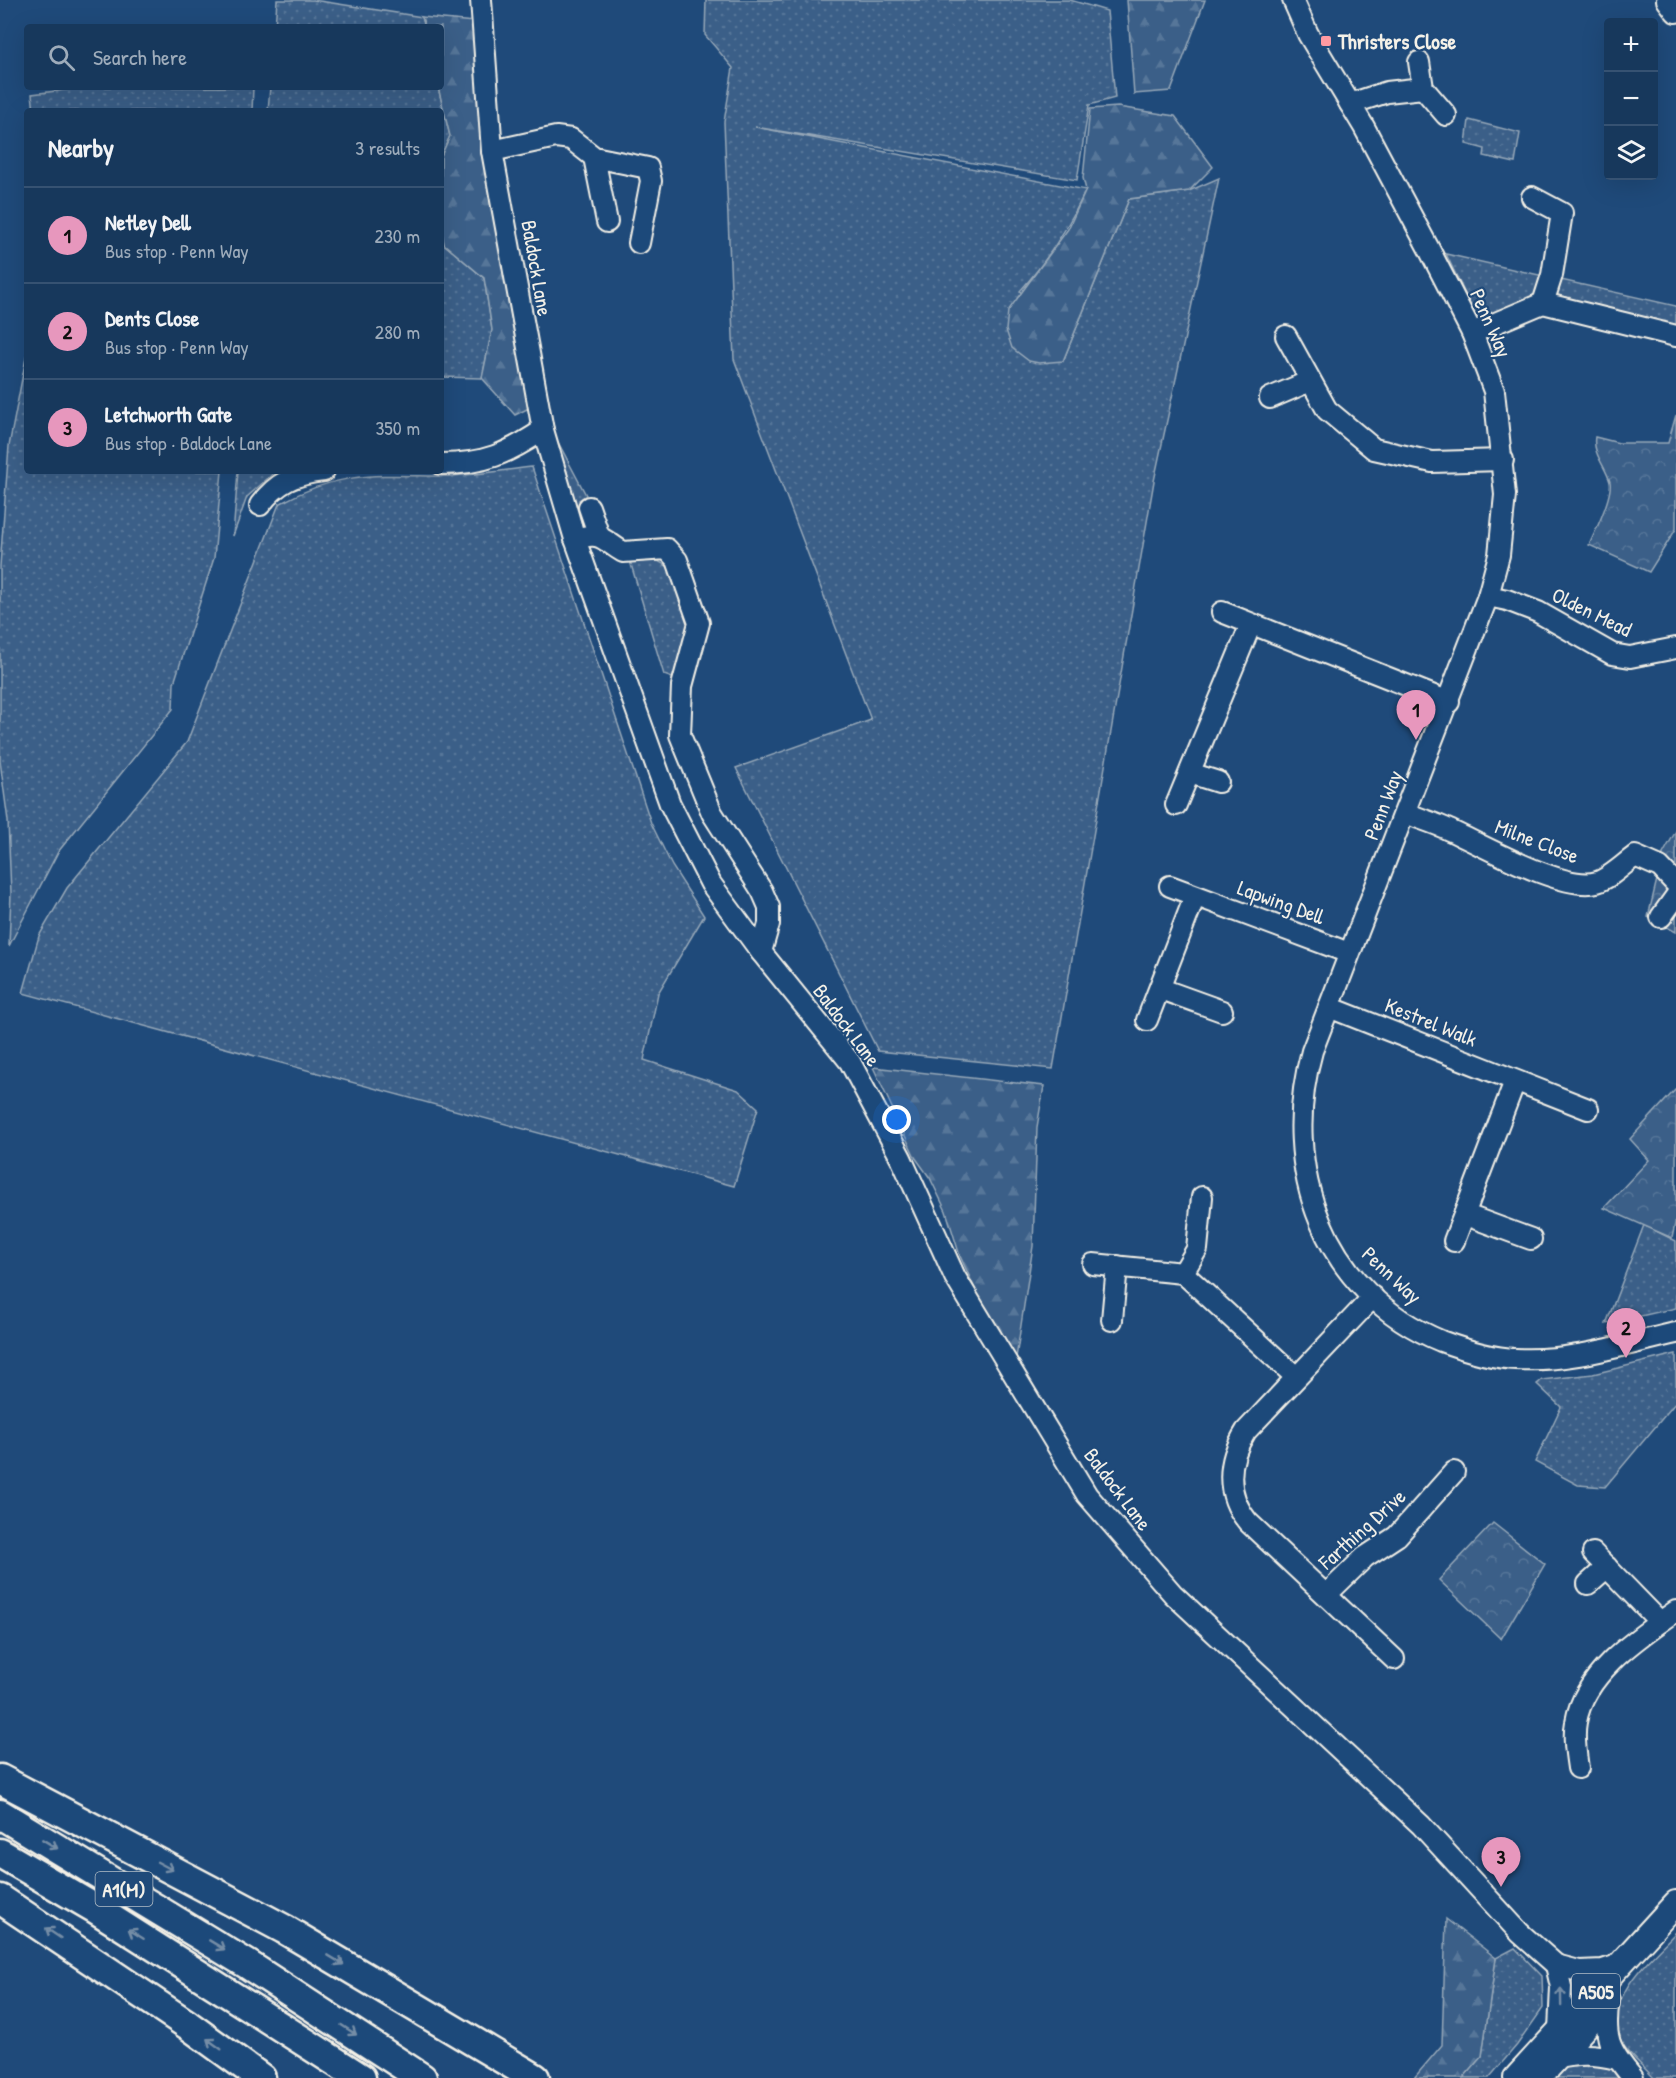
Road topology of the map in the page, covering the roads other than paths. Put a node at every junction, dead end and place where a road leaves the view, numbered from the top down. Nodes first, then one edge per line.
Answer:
1 (481, 0) edge
2 (1293, 0) edge
3 (1667, 0) edge
4 (1676, 12) edge
5 (1419, 62) dead end
6 (1423, 88) junction
7 (1350, 104) junction
8 (1446, 115) dead end
9 (492, 151) junction
10 (594, 157) junction
11 (1532, 197) dead end
12 (607, 222) dead end
13 (639, 243) dead end
14 (1542, 303) junction
15 (1472, 333) junction
16 (1286, 336) dead end
17 (1676, 336) edge
18 (1310, 381) junction
19 (1270, 398) dead end
20 (543, 430) junction
21 (1503, 460) junction
22 (444, 464) edge
23 (307, 474) edge
24 (260, 505) dead end
25 (589, 507) dead end
26 (599, 536) junction
27 (575, 539) junction
28 (1488, 596) junction
29 (1222, 612) dead end
30 (1251, 624) junction
31 (1676, 648) edge
32 (1449, 702) junction
33 (1190, 773) junction
34 (1218, 782) dead end
35 (1176, 806) dead end
36 (1406, 813) junction
37 (1676, 884) edge
38 (1170, 886) dead end
39 (1195, 896) junction
40 (1676, 897) edge
41 (1660, 917) dead end
42 (760, 952) junction
43 (1349, 953) junction
44 (1161, 989) junction
45 (1329, 1007) junction
46 (1222, 1011) dead end
47 (1148, 1020) dead end
48 (1515, 1081) junction
49 (1588, 1109) dead end
50 (1202, 1197) dead end
51 (1466, 1215) junction
52 (1531, 1239) dead end
53 (1454, 1240) dead end
54 (1093, 1264) dead end
55 (1117, 1266) junction
56 (1183, 1274) junction
57 (1373, 1297) junction
58 (1112, 1320) dead end
59 (1676, 1333) edge
60 (1296, 1377) junction
61 (1454, 1472) dead end
62 (1593, 1553) dead end
63 (1607, 1567) junction
64 (1588, 1584) dead end
65 (1327, 1594) junction
66 (1676, 1611) edge
67 (1660, 1622) junction
68 (1394, 1659) dead end
69 (1578, 1768) dead end
70 (0, 1779) edge
71 (0, 1814) edge
72 (0, 1853) edge
73 (0, 1899) edge
74 (1676, 1903) edge
75 (1676, 1925) edge
76 (1621, 1964) junction
77 (1556, 1965) junction
78 (1609, 2000) junction
79 (1560, 2030) junction
80 (1556, 2059) junction
81 (1617, 2059) junction
82 (508, 2062) junction
83 (261, 2078) edge
84 (361, 2078) edge
85 (422, 2078) edge
86 (535, 2078) edge
87 (556, 2078) edge
88 (1516, 2078) edge
89 (1539, 2078) edge
90 (1633, 2078) edge

1 - 9 street, Baldock Lane
2 - 7 street, Penn Way
3 - 4 street
5 - 6 street
6 - 7 street
6 - 8 street
7 - 15 street, Penn Way
9 - 10 street
9 - 20 street, Baldock Lane
10 - 12 street
10 - 13 street
11 - 14 street
14 - 15 street
14 - 17 street
15 - 21 street, Penn Way
16 - 18 street
18 - 19 street
18 - 21 street
20 - 22 street
20 - 27 street, Baldock Lane
21 - 28 street, Penn Way
23 - 24 street
25 - 26 street
26 - 27 street
26 - 42 street
27 - 42 street, Baldock Lane
28 - 31 street, Olden Mead
28 - 32 street, Penn Way
29 - 30 street
30 - 32 street
30 - 33 street
32 - 36 street, Penn Way
33 - 34 street
33 - 35 street
36 - 37 street, Milne Close
36 - 43 street, Penn Way
38 - 39 street, Lapwing Dell
39 - 43 street, Lapwing Dell
39 - 44 street
40 - 41 street
42 - 77 street, Baldock Lane
43 - 45 street, Penn Way
44 - 46 street
44 - 47 street
45 - 48 street, Kestrel Walk
45 - 57 street, Penn Way
48 - 49 street, Kestrel Walk
48 - 51 street
50 - 56 street
51 - 52 street
51 - 53 street
54 - 55 street
55 - 56 street
55 - 58 street
56 - 60 street
57 - 59 street, Penn Way
57 - 60 street, Farthing Drive
60 - 65 street, Farthing Drive
61 - 65 street, Farthing Drive
62 - 63 street
63 - 64 street
63 - 67 street
65 - 68 street, Farthing Drive
66 - 67 street
67 - 69 street
70 -> 82 highway
71 -> 85 highway, A1(M)
84 -> 72 highway, A1(M)
83 -> 73 highway
74 - 76 main road, A505
75 - 78 main road, A505
76 - 77 street
76 - 79 main road, A505
79 -> 77 street
78 - 80 main road, A505
78 - 81 street
79 - 88 main road, A505
80 - 81 street
80 - 89 main road, A505
81 - 90 street
82 - 86 highway
82 - 87 highway

